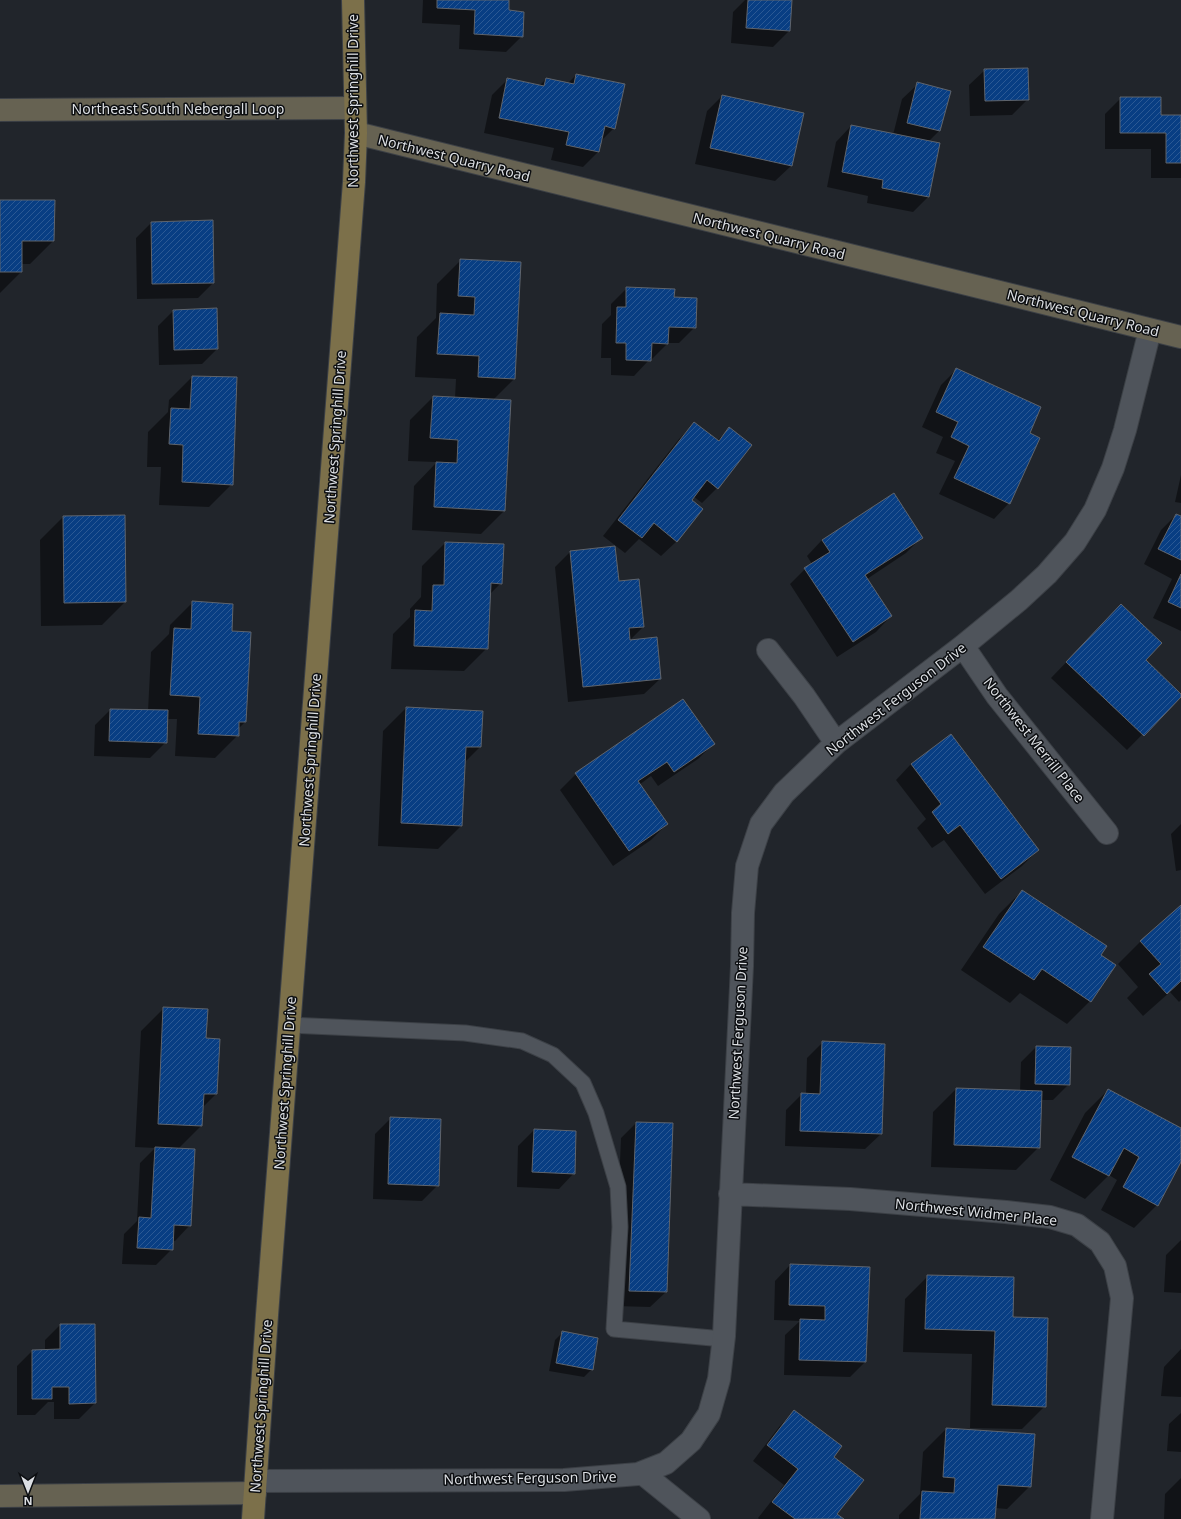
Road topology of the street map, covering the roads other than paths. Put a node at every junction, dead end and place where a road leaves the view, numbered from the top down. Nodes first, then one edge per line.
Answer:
1 (353, 0) edge
2 (355, 108) junction
3 (0, 110) edge
4 (356, 134) junction
5 (1150, 330) junction
6 (1181, 337) edge
7 (963, 646) junction
8 (768, 650) dead end
9 (836, 743) junction
10 (1107, 832) dead end
11 (289, 1025) junction
12 (730, 1194) junction
13 (723, 1339) junction
14 (642, 1473) junction
15 (256, 1487) junction
16 (0, 1496) edge
17 (253, 1519) edge
18 (699, 1519) edge
19 (1102, 1519) edge

1 - 2 main road, Northwest Springhill Drive
2 - 3 street, Northeast South Nebergall Loop
2 - 4 main road, Northwest Springhill Drive
4 - 5 street, Northwest Quarry Road
4 - 11 main road, Northwest Springhill Drive
5 - 6 street, Northwest Quarry Road
5 - 7 street, Northwest Ferguson Drive
7 - 9 street, Northwest Ferguson Drive
7 - 10 street, Northwest Merrill Place
8 - 9 street
9 - 12 street, Northwest Ferguson Drive
11 - 13 lane
11 - 15 main road, Northwest Springhill Drive
12 - 13 street, Northwest Ferguson Drive
12 - 19 street, Northwest Widmer Place
13 - 14 street, Northwest Ferguson Drive
14 - 15 street, Northwest Ferguson Drive
14 - 18 street
15 - 16 street
15 - 17 main road, Northwest Springhill Drive

